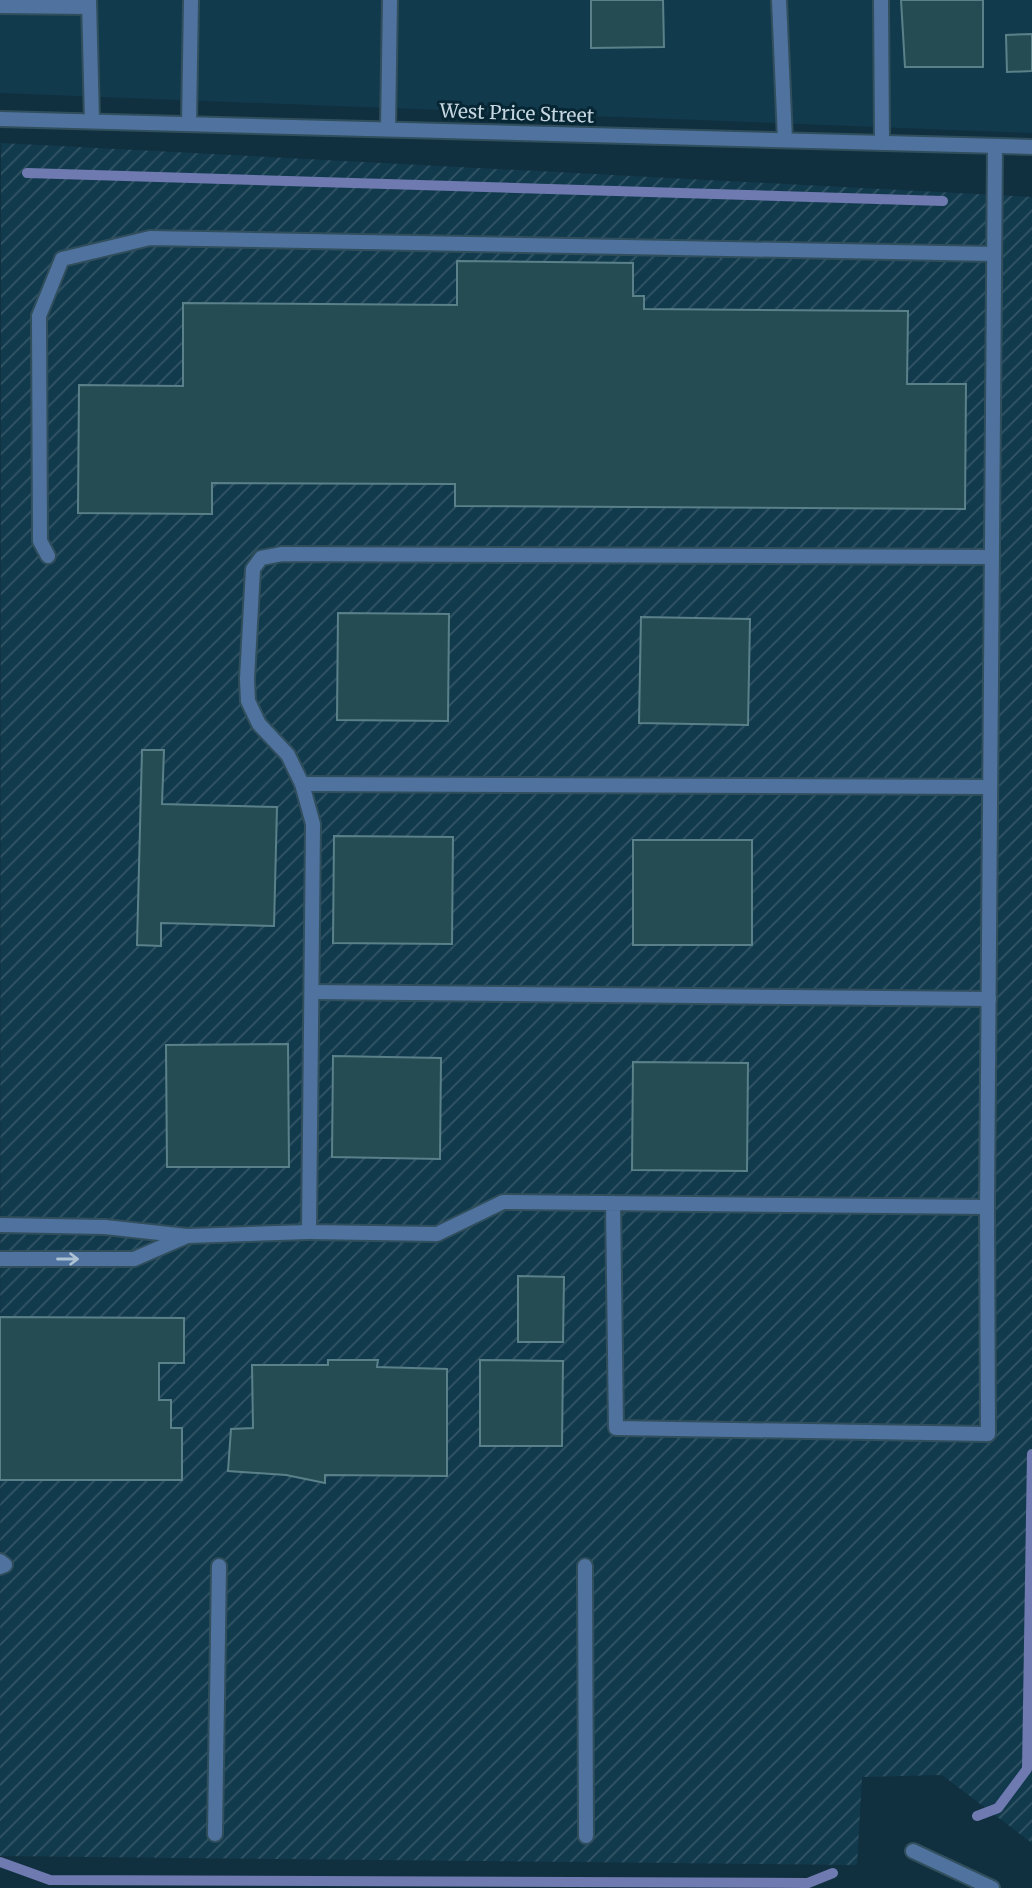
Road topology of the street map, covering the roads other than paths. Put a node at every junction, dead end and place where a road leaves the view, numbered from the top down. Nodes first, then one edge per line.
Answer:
1 (191, 0) edge
2 (390, 0) edge
3 (779, 0) edge
4 (881, 0) edge
5 (89, 4) edge
6 (0, 6) edge
7 (0, 119) edge
8 (92, 121) junction
9 (188, 124) junction
10 (388, 129) junction
11 (785, 140) junction
12 (883, 143) junction
13 (995, 146) junction
14 (1032, 147) edge
15 (994, 254) junction
16 (48, 556) dead end
17 (992, 557) junction
18 (302, 784) junction
19 (990, 787) junction
20 (312, 992) junction
21 (989, 999) junction
22 (613, 1203) junction
23 (987, 1207) junction
24 (0, 1226) edge
25 (309, 1232) junction
26 (187, 1236) junction
27 (0, 1259) edge
28 (0, 1561) edge
29 (219, 1566) dead end
30 (585, 1566) dead end
31 (0, 1567) edge
32 (215, 1834) dead end
33 (586, 1836) dead end
34 (913, 1851) dead end
35 (992, 1888) edge

1 - 9 street
2 - 10 street
3 - 11 street
4 - 12 street
5 - 6 street
5 - 8 street
7 - 8 street, West Price Street
8 - 9 street, West Price Street
9 - 10 street, West Price Street
10 - 11 street, West Price Street
11 - 12 street, West Price Street
12 - 13 street, West Price Street
13 - 14 street, West Price Street
13 - 15 street
15 - 16 street
15 - 17 street
17 - 18 street
17 - 19 street
18 - 19 street
18 - 20 street
19 - 21 street
20 - 21 street
20 - 25 street
21 - 23 street
22 - 23 street
22 - 23 street
22 - 25 street
24 - 26 street
25 - 26 street
27 -> 26 street
28 - 31 street
29 - 32 street
30 - 33 street
34 - 35 street

